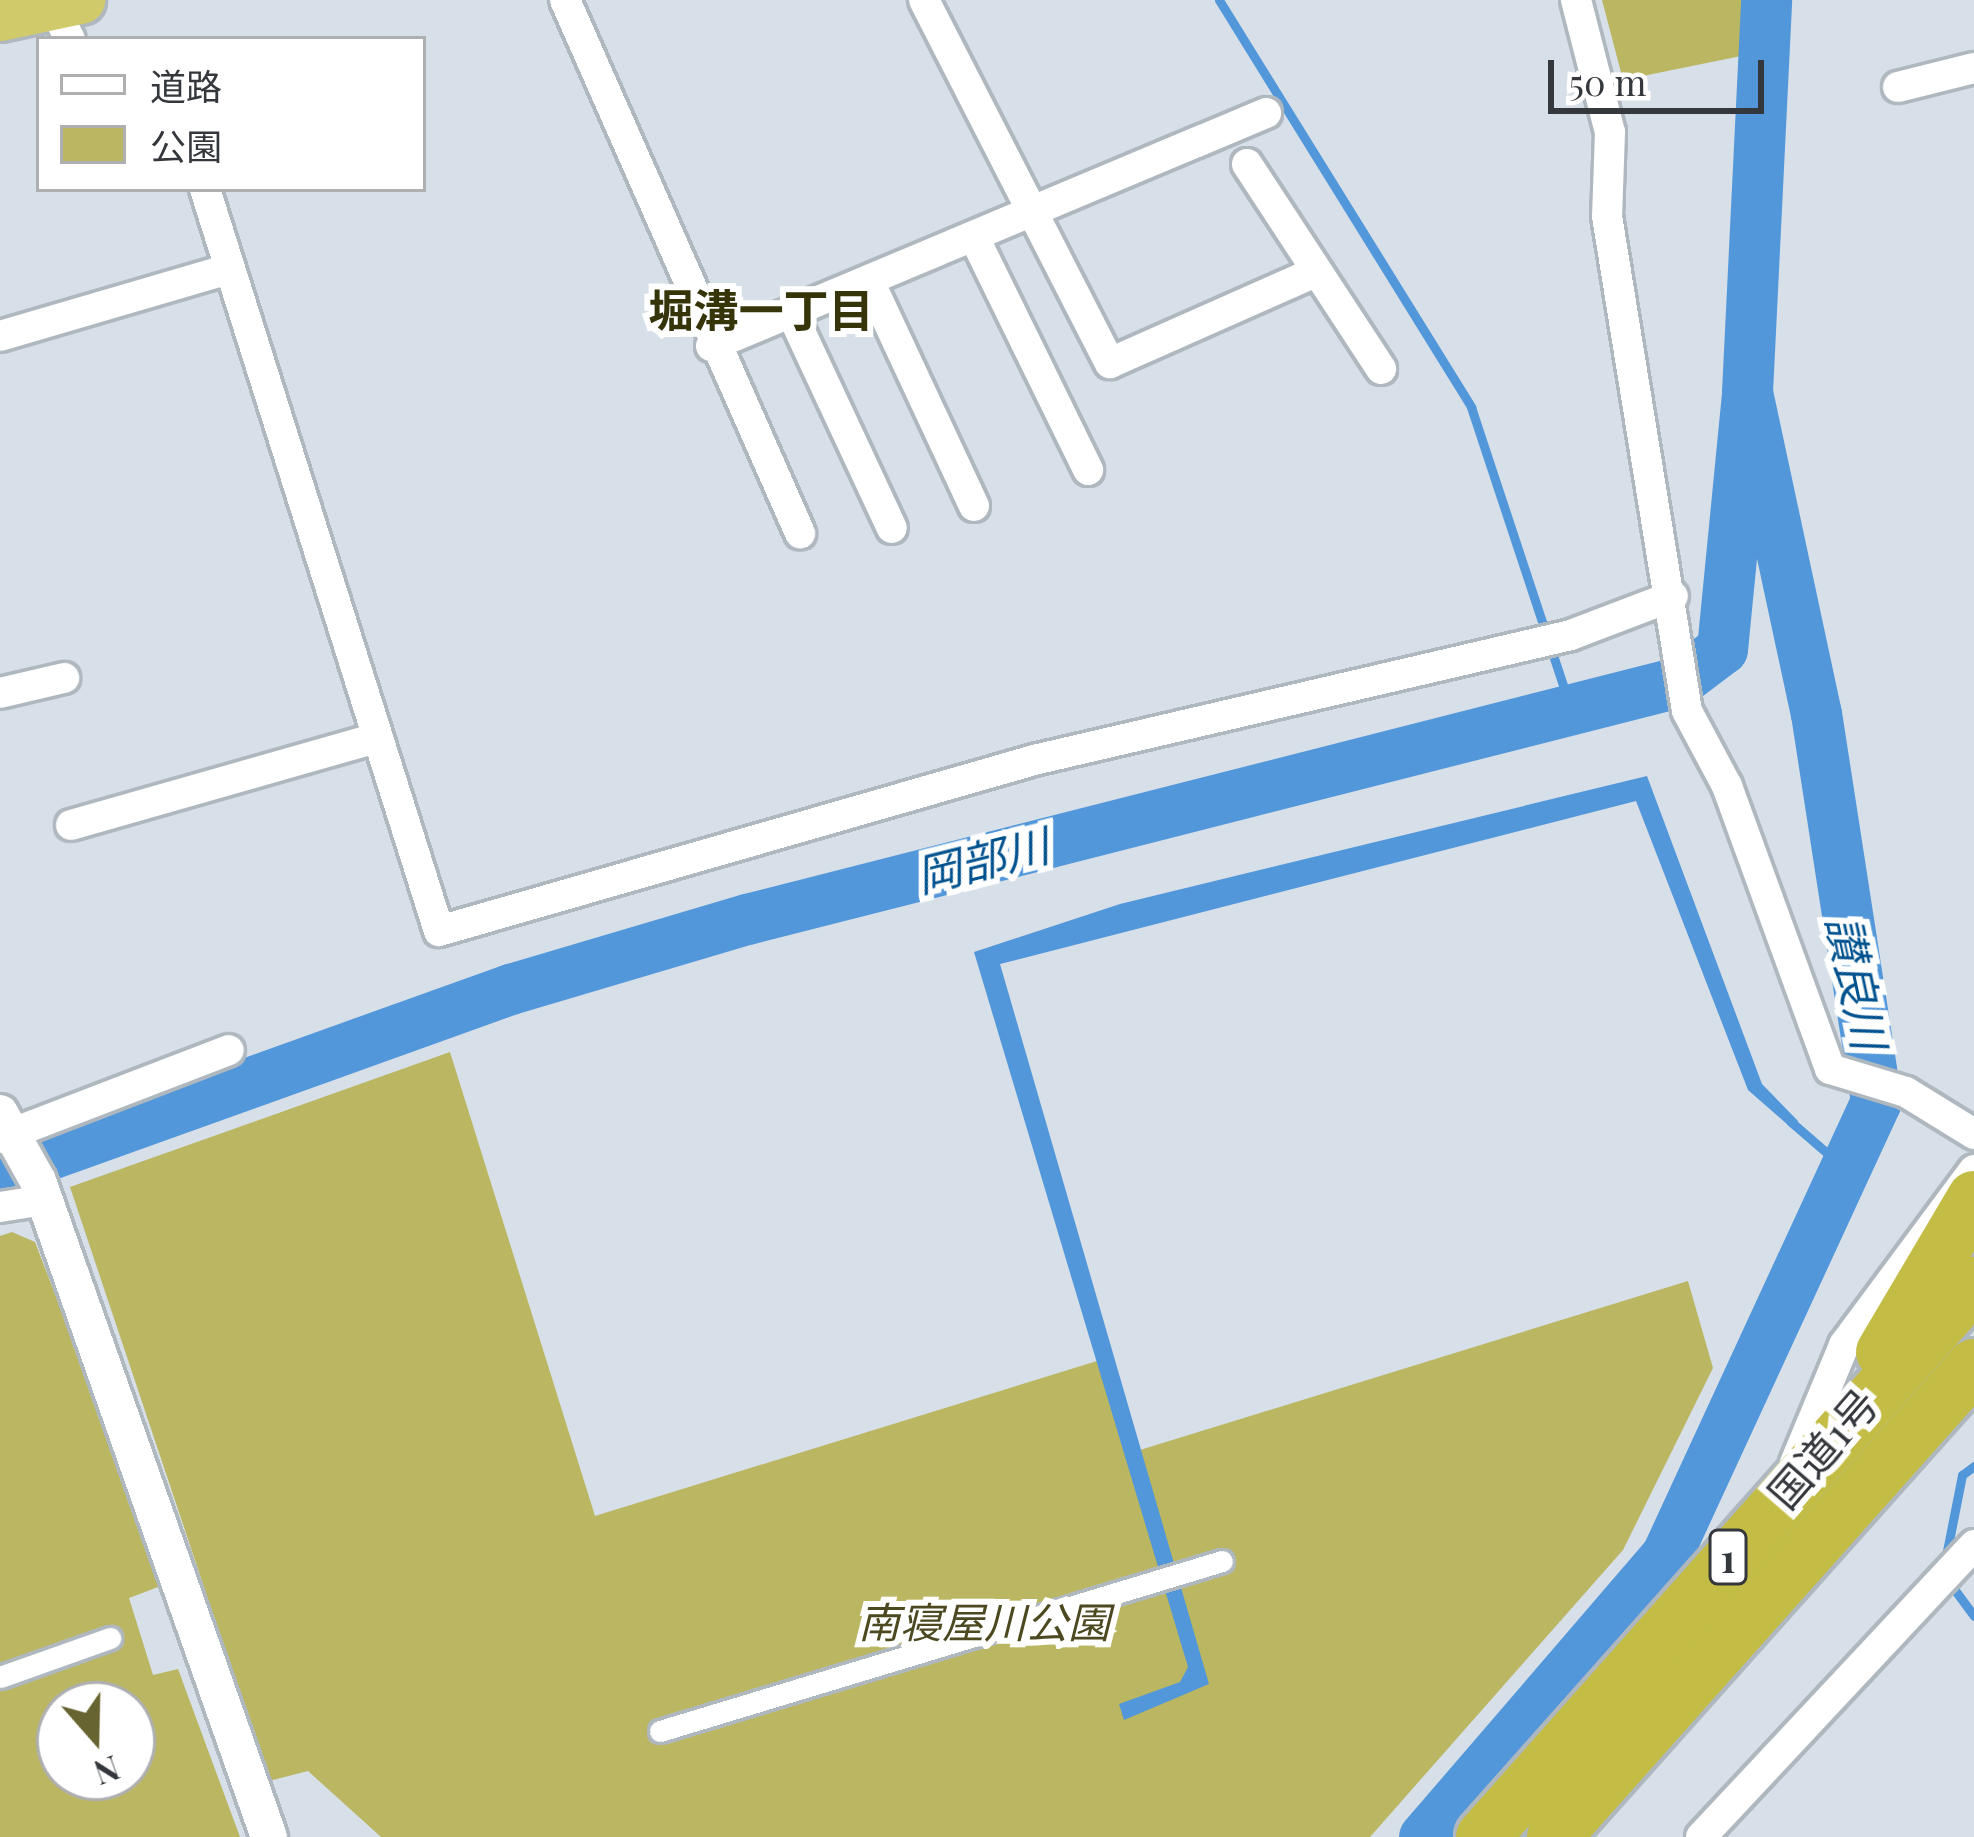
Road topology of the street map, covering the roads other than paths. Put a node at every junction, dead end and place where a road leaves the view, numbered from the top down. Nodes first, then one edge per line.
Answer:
1 (565, 0) edge
2 (924, 0) edge
3 (1576, 0) edge
4 (68, 15) edge
5 (0, 17) edge
6 (1974, 68) edge
7 (1898, 87) dead end
8 (1266, 113) dead end
9 (1247, 164) dead end
10 (206, 192) edge
11 (1036, 217) junction
12 (976, 241) junction
13 (229, 268) junction
14 (1315, 272) junction
15 (870, 283) junction
16 (792, 314) junction
17 (0, 336) edge
18 (711, 346) junction
19 (1381, 369) dead end
20 (1088, 470) dead end
21 (974, 506) dead end
22 (892, 528) dead end
23 (800, 533) dead end
24 (1673, 596) junction
25 (64, 677) dead end
26 (0, 693) edge
27 (373, 739) junction
28 (71, 825) dead end
29 (229, 1050) dead end
30 (10, 1131) edge
31 (1974, 1134) edge
32 (1973, 1190) edge
33 (41, 1191) junction
34 (0, 1207) edge
35 (1974, 1273) edge
36 (1974, 1284) edge
37 (1974, 1366) edge
38 (1974, 1378) edge
39 (1974, 1417) edge
40 (1837, 1432) junction
41 (1781, 1496) junction
42 (1974, 1545) edge
43 (1222, 1561) dead end
44 (110, 1638) dead end
45 (2, 1671) edge
46 (660, 1731) dead end
47 (1658, 1731) junction
48 (269, 1837) edge
49 (1480, 1837) edge
50 (1554, 1837) edge
51 (1564, 1837) edge
52 (1701, 1837) edge

1 - 18 street
2 - 11 street
3 - 24 street
4 - 5 highway
6 - 7 street
8 - 11 street
9 - 14 street
10 - 13 street
11 - 12 street
11 - 14 street
12 - 15 street
12 - 20 street
13 - 17 street
13 - 27 street
14 - 19 street
15 - 16 street
15 - 21 street
16 - 18 street
16 - 22 street
18 - 23 street
24 - 27 street
24 - 31 street
25 - 26 street
27 - 28 street
29 - 30 street
30 - 33 street
32 - 40 highway
32 - 41 street
33 - 34 street
33 - 48 street
35 - 40 highway, 国道1号 / 1
36 - 49 highway
37 - 50 highway
38 - 47 highway, 国道1号 / 1
39 - 47 highway
40 - 41 highway, 国道1号 / 1
41 - 49 highway, 国道1号 / 1
42 - 52 street
43 - 46 street
44 - 45 street
47 - 51 highway, 国道1号 / 1

